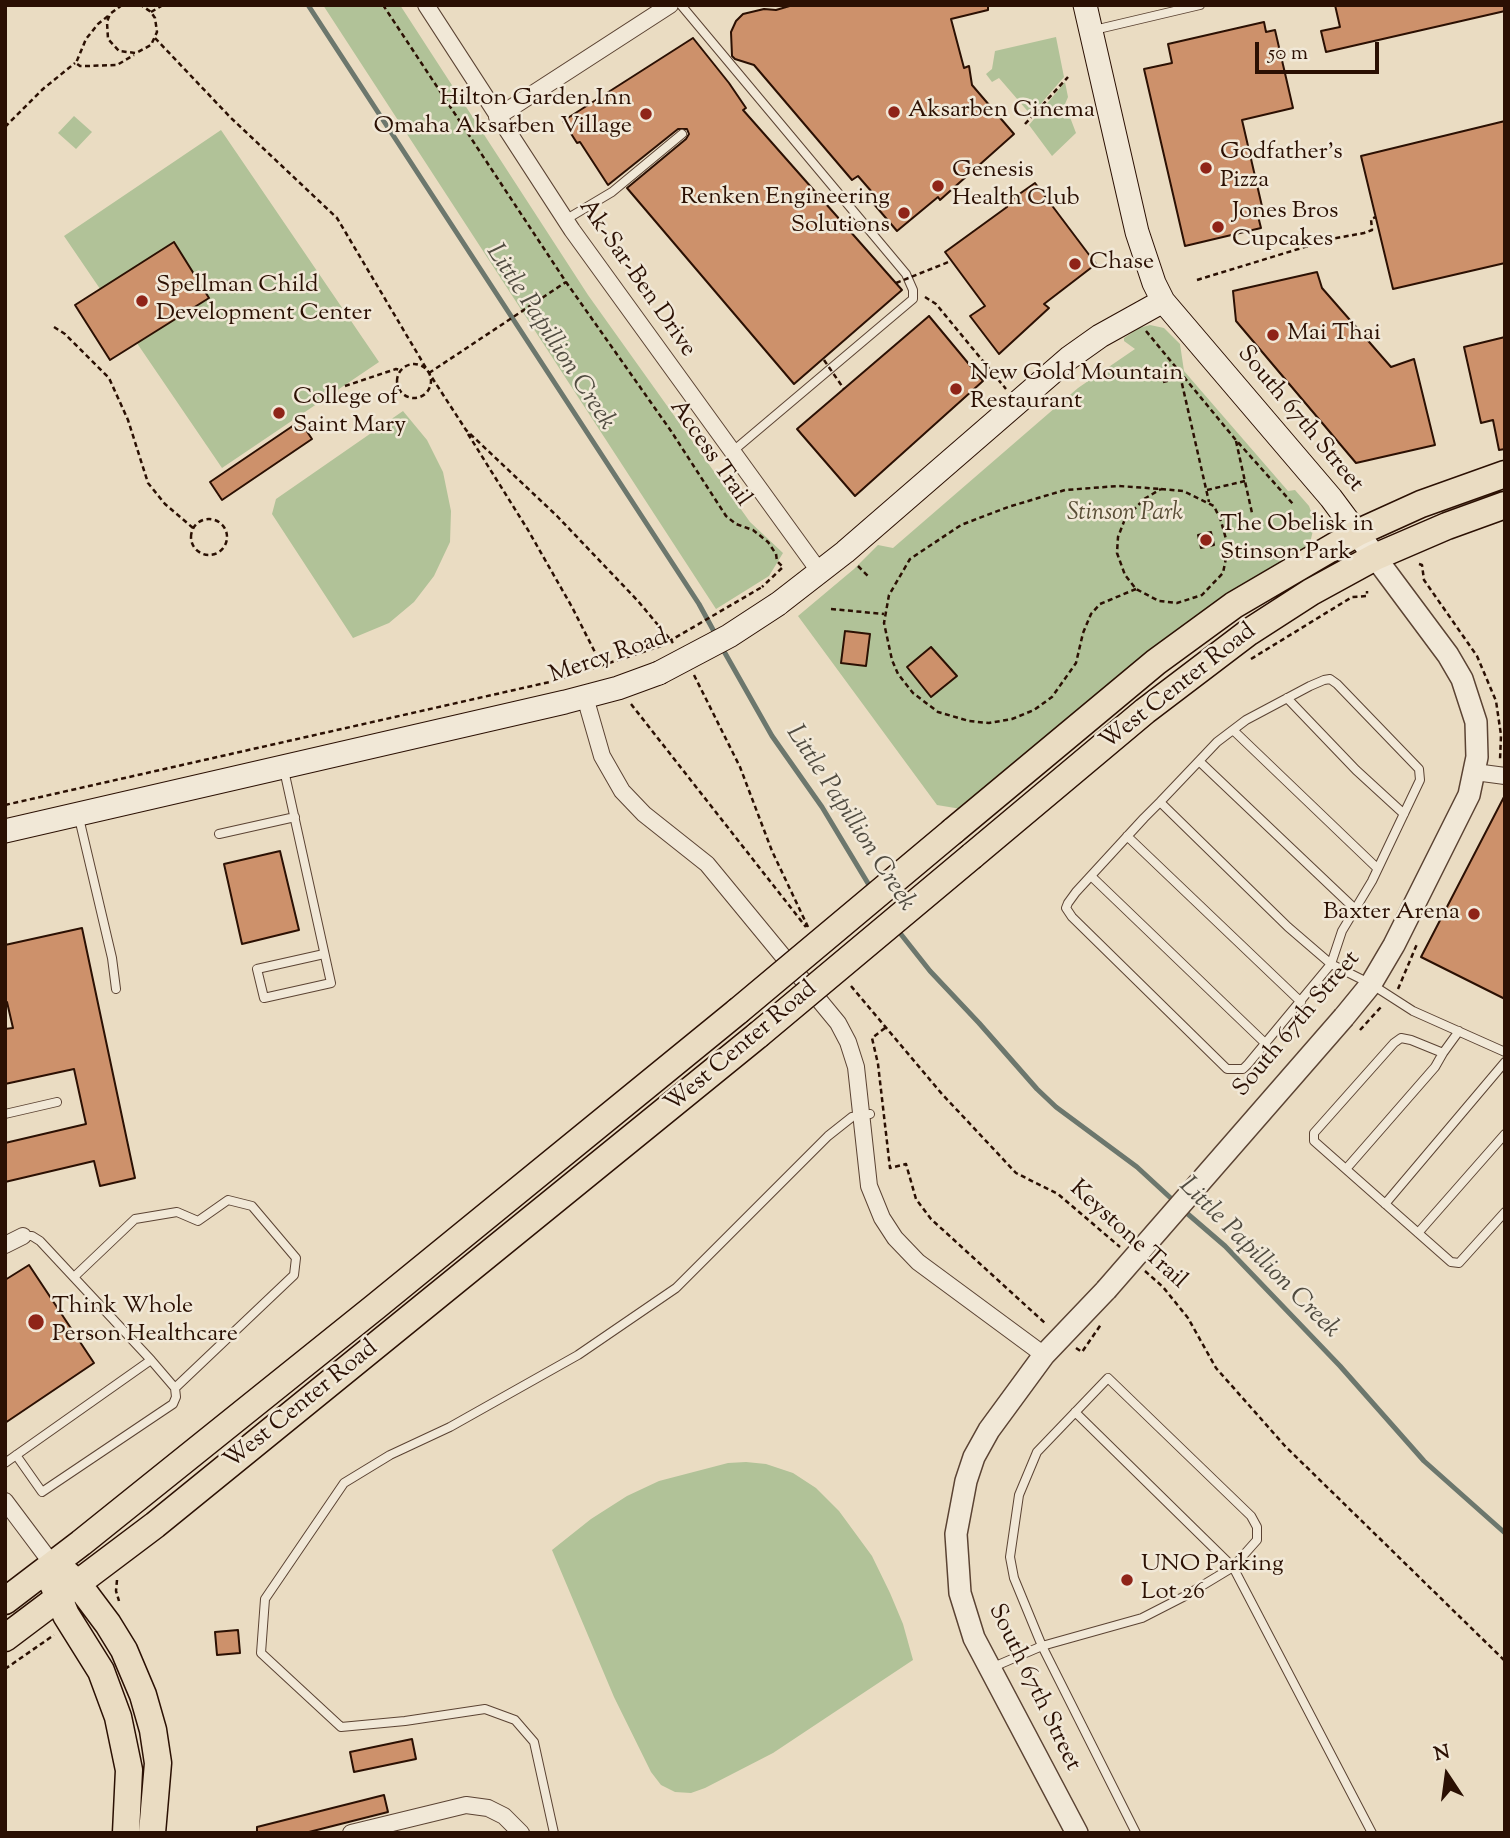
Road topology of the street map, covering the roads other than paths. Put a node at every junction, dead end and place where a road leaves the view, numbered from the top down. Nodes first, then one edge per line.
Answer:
1 (426, 5) edge
2 (670, 5) edge
3 (681, 5) edge
4 (1085, 5) edge
5 (1200, 5) edge
6 (1091, 31) junction
7 (497, 117) junction
8 (682, 134) dead end
9 (565, 220) junction
10 (1163, 301) junction
11 (731, 452) junction
12 (1505, 474) edge
13 (1505, 505) edge
14 (1357, 533) junction
15 (1375, 557) junction
16 (819, 571) junction
17 (585, 697) junction
18 (1287, 698) junction
19 (1233, 730) junction
20 (1199, 761) junction
21 (284, 767) junction
22 (1475, 772) junction
23 (1505, 776) edge
24 (1160, 802) junction
25 (78, 814) junction
26 (1404, 814) junction
27 (295, 817) junction
28 (5, 831) edge
29 (219, 834) dead end
30 (1128, 836) junction
31 (1377, 868) junction
32 (1091, 876) junction
33 (1355, 909) junction
34 (324, 954) junction
35 (1331, 964) junction
36 (1371, 984) junction
37 (116, 989) dead end
38 (1301, 1002) junction
39 (1459, 1031) junction
40 (1266, 1044) junction
41 (1505, 1052) edge
42 (1443, 1053) junction
43 (1505, 1062) edge
44 (57, 1102) dead end
45 (5, 1114) edge
46 (866, 1115) junction
47 (1505, 1135) edge
48 (1346, 1169) junction
49 (1385, 1204) junction
50 (1505, 1212) edge
51 (1418, 1233) junction
52 (23, 1236) joint
53 (5, 1245) edge
54 (74, 1277) junction
55 (1044, 1355) junction
56 (151, 1360) junction
57 (175, 1388) junction
58 (1075, 1412) junction
59 (16, 1455) junction
60 (5, 1463) edge
61 (5, 1501) edge
62 (53, 1565) junction
63 (1233, 1567) junction
64 (68, 1592) junction
65 (5, 1601) edge
66 (5, 1638) edge
67 (1042, 1646) junction
68 (989, 1668) junction
69 (126, 1833) edge
70 (152, 1833) edge
71 (351, 1833) edge
72 (520, 1833) edge
73 (554, 1833) edge
74 (1077, 1833) edge
75 (1136, 1833) edge
76 (1372, 1833) edge

1 - 7 street, Ak-Sar-Ben Drive
2 - 7 street
3 - 11 lane
4 - 6 main road, South 67th Street
5 - 6 lane
6 - 10 main road, South 67th Street
7 - 9 street, Ak-Sar-Ben Drive
8 - 9 lane
9 - 11 street, Ak-Sar-Ben Drive
10 - 14 main road, South 67th Street
10 - 16 main road, Mercy Road
11 - 16 street, Ak-Sar-Ben Drive
12 - 14 main road, West Center Road
13 - 15 main road, West Center Road
14 - 15 main road, South 67th Street
14 - 62 main road, West Center Road, bridge
15 - 22 street, South 67th Street
15 - 64 main road, West Center Road, bridge
16 - 17 main road, Mercy Road, bridge
17 - 21 main road, Mercy Road
17 - 46 street
18 - 19 lane
18 - 26 lane
18 - 26 lane
19 - 20 lane
19 - 31 lane
20 - 24 lane
20 - 33 lane
21 - 25 main road, Mercy Road
21 - 27 lane
22 - 23 street
22 - 36 street, South 67th Street
24 - 30 lane
24 - 35 lane
25 - 28 main road, Mercy Road
25 - 37 lane
26 - 31 lane
27 - 29 lane
27 - 34 lane
30 - 32 lane
30 - 38 lane
31 - 33 lane
32 - 40 lane
32 - 40 lane
33 - 35 lane
34 - 34 lane
35 - 36 lane
35 - 38 lane
36 - 39 lane
36 - 55 street, South 67th Street, bridge
38 - 40 lane
39 - 41 lane
39 - 42 lane
42 - 48 lane
42 - 48 lane
43 - 49 lane
44 - 45 lane
46 - 55 street
46 - 73 lane
47 - 51 lane
48 - 49 lane
49 - 51 lane
50 - 51 lane
52 - 53 street
52 - 54 lane
54 - 56 lane
54 - 57 lane
55 - 68 street, South 67th Street
56 - 57 lane
56 - 59 lane
57 - 59 lane
58 - 63 lane
58 - 63 lane
58 - 67 lane
59 - 60 lane
61 - 62 street
62 - 64 main road
62 - 65 main road, West Center Road
63 - 67 lane
63 - 76 lane
64 - 66 main road, West Center Road
64 - 69 main road
64 - 70 main road
67 - 68 lane
67 - 75 lane
68 - 74 street, South 67th Street
71 - 72 street

